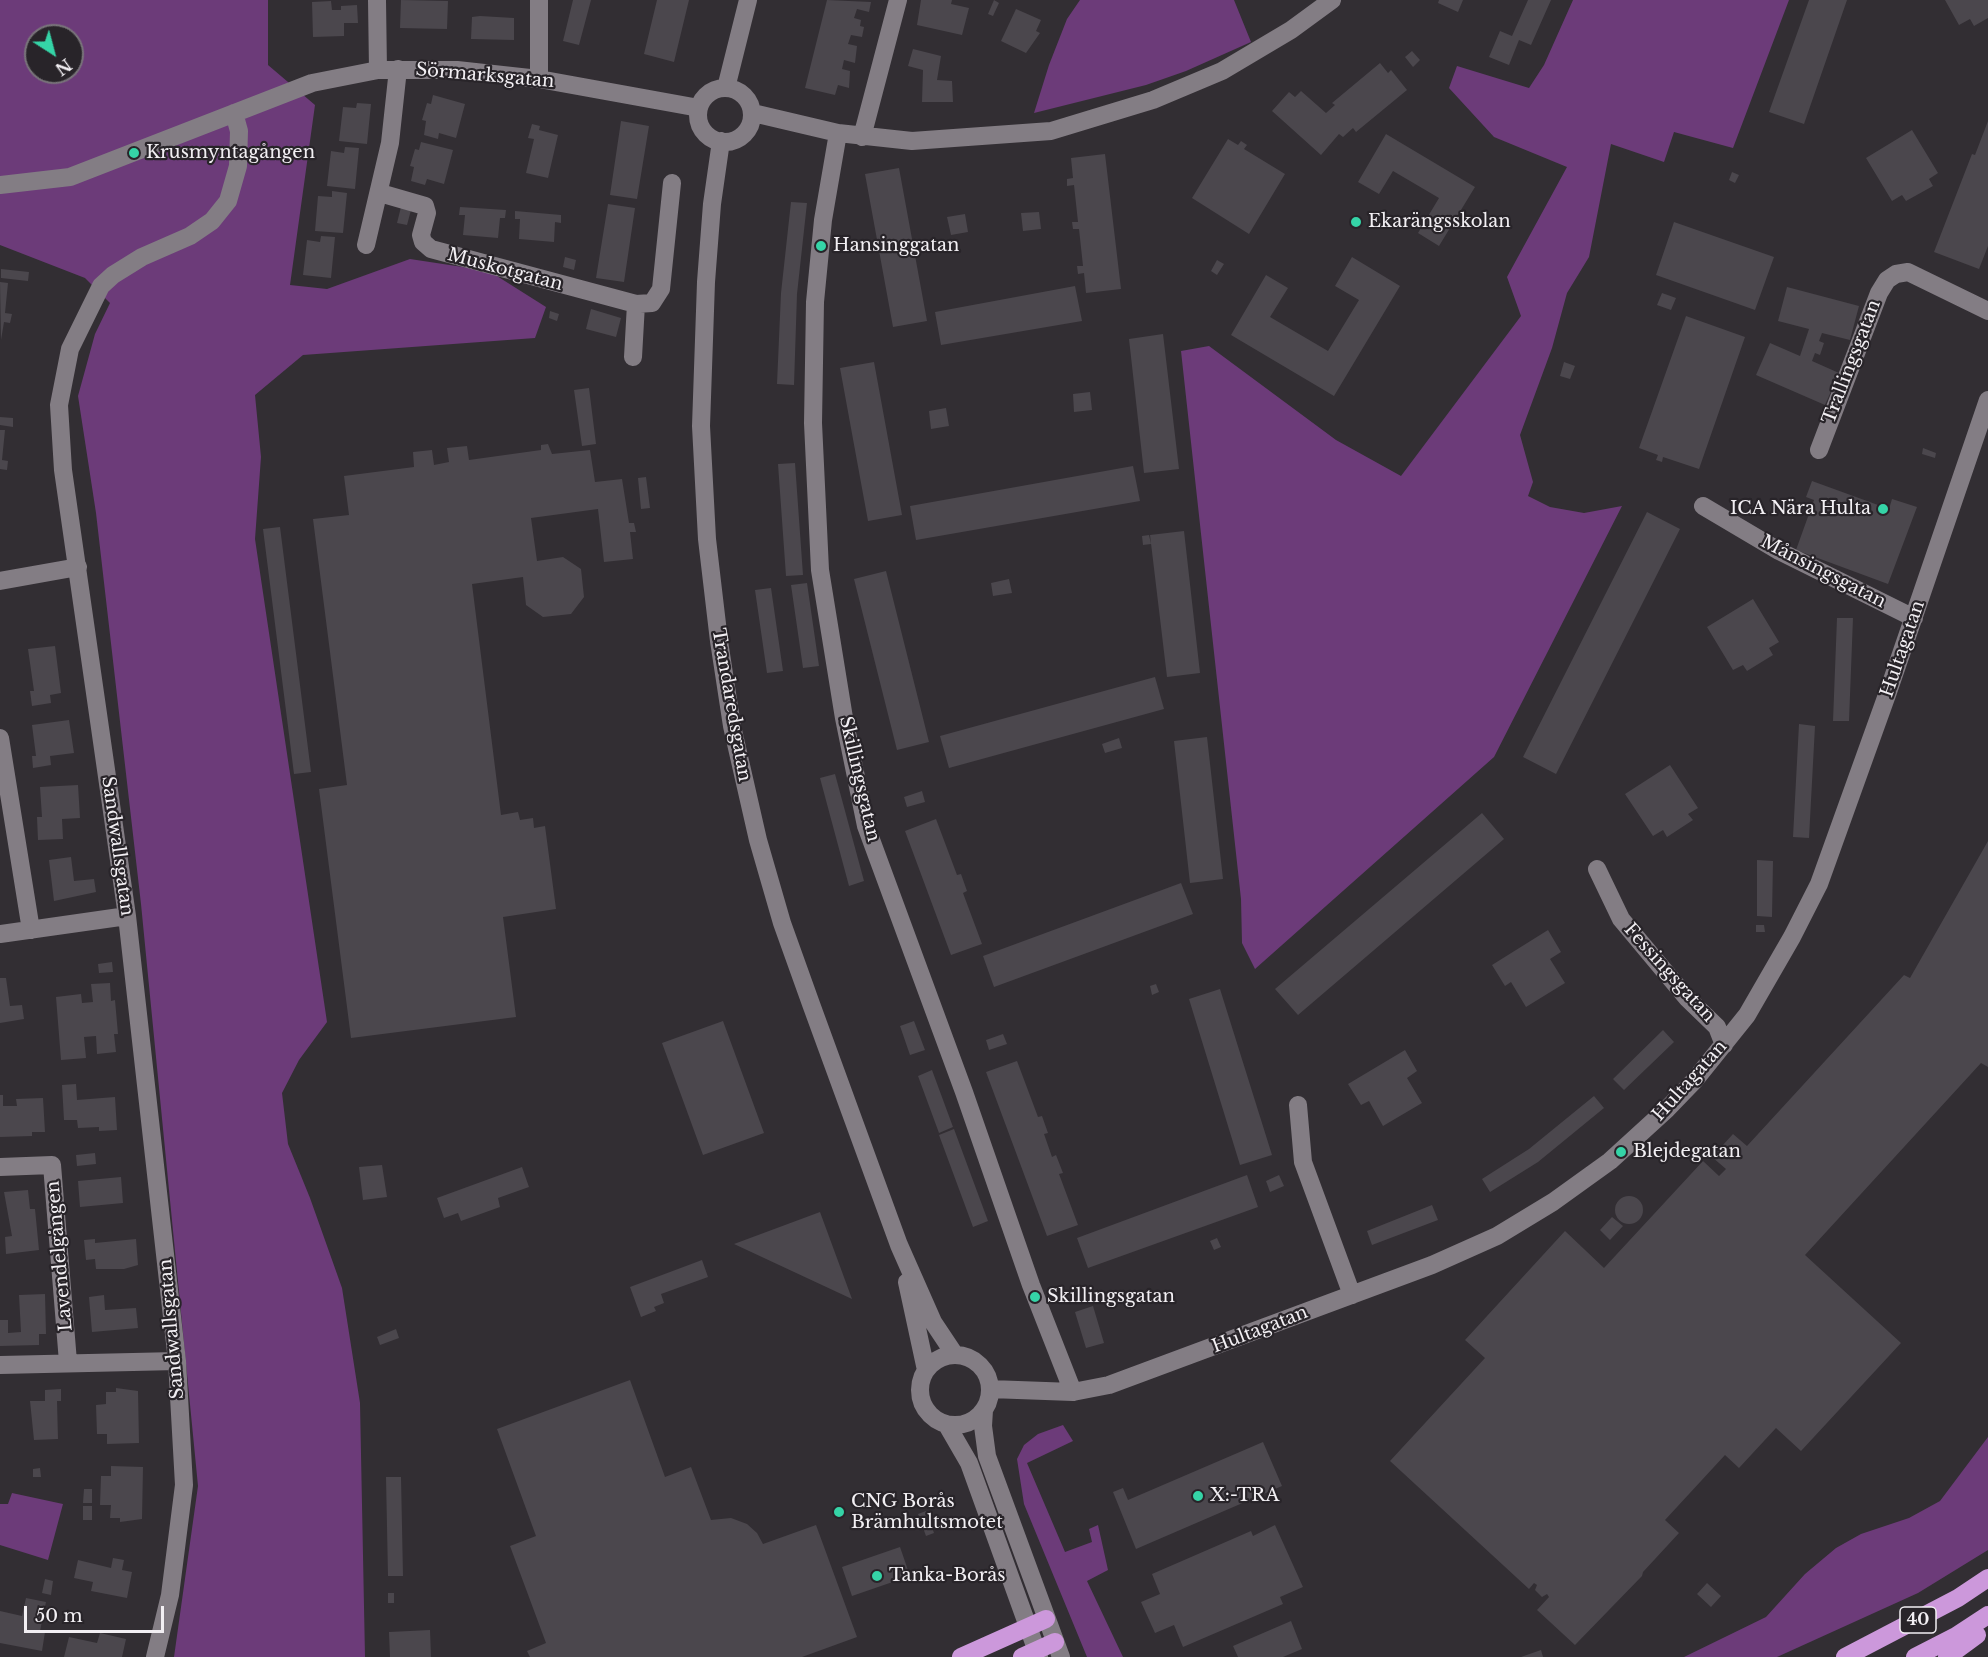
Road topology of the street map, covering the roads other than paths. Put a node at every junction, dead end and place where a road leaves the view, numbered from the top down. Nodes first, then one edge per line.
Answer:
1 (377, 0) edge
2 (539, 0) edge
3 (748, 0) edge
4 (898, 0) edge
5 (1332, 0) edge
6 (398, 69) junction
7 (378, 70) junction
8 (539, 79) junction
9 (726, 88) junction
10 (699, 108) junction
11 (234, 113) junction
12 (753, 113) junction
13 (838, 134) junction
14 (862, 137) junction
15 (721, 141) junction
16 (672, 183) dead end
17 (0, 185) edge
18 (380, 193) junction
19 (366, 245) dead end
20 (636, 304) junction
21 (1988, 311) edge
22 (633, 357) dead end
23 (1988, 400) edge
24 (1819, 450) dead end
25 (1703, 506) dead end
26 (78, 567) junction
27 (0, 581) edge
28 (1914, 618) junction
29 (0, 738) edge
30 (1597, 869) dead end
31 (127, 916) junction
32 (31, 930) junction
33 (0, 934) edge
34 (1724, 1045) junction
35 (1298, 1105) dead end
36 (0, 1167) edge
37 (899, 1245) junction
38 (1352, 1295) junction
39 (955, 1355) junction
40 (177, 1361) junction
41 (68, 1362) junction
42 (0, 1365) edge
43 (926, 1370) junction
44 (990, 1389) junction
45 (1073, 1392) junction
46 (984, 1410) junction
47 (947, 1425) junction
48 (1988, 1578) edge
49 (1988, 1615) edge
50 (1046, 1619) junction
51 (1027, 1628) junction
52 (1988, 1628) edge
53 (1058, 1650) edge
54 (1032, 1655) edge
55 (155, 1657) edge
56 (961, 1657) edge
57 (1845, 1657) edge
58 (1915, 1657) edge
59 (1947, 1657) edge

1 - 7 street
2 - 8 street
3 - 9 street
4 - 14 street
5 - 14 street
6 - 7 street, Sörmarksgatan
6 - 8 street, Sörmarksgatan
6 - 18 street
7 - 11 street, Sörmarksgatan
8 - 10 street, Sörmarksgatan
9 - 10 street
9 - 12 street
10 - 15 street
11 - 17 street, Sörmarksgatan
11 - 26 street, Sandwallsgatan
12 - 13 street
12 - 15 street
13 - 14 street
13 - 45 street, Skillingsgatan
15 - 37 street, Trandaredsgatan
16 - 20 street
18 - 19 street
18 - 20 street, Muskotgatan
20 - 22 street
21 - 24 street, Trallingsgatan
23 - 28 street, Hultagatan
25 - 28 street, Månsingsgatan
26 - 27 street
26 - 31 street, Sandwallsgatan
28 - 34 street, Hultagatan
29 - 32 street
30 - 34 street, Fessingsgatan
31 - 32 street
31 - 40 street, Sandwallsgatan
32 - 33 street
34 - 38 street, Hultagatan
35 - 38 street
36 - 41 street, Lavendelgången
37 - 39 street, Trandaredsgatan
37 - 43 street, Trandaredsgatan
38 - 45 street, Hultagatan
39 - 43 street
39 - 44 street, Trandaredsgatan
40 - 41 street
40 - 55 street, Sandwallsgatan
41 - 42 street
43 - 47 street, Trandaredsgatan
44 - 45 street, Hultagatan
44 - 46 street
46 - 47 street
46 - 50 street
47 - 51 street, Trandaredsgatan
48 - 57 highway, 40
49 - 58 highway, 40
50 - 51 highway
50 - 53 street
51 - 54 street, Trandaredsgatan
51 - 56 highway
52 - 59 highway
53 - 54 highway

